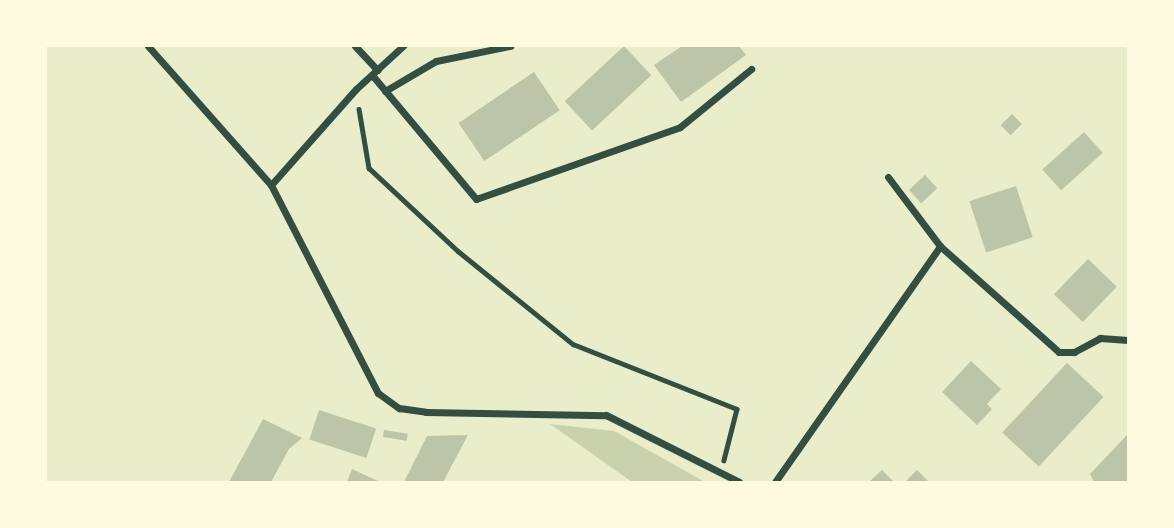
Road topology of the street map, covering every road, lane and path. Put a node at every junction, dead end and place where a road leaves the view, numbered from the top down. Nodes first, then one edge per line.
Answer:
1 (148, 46) edge
2 (355, 46) edge
3 (403, 46) edge
4 (510, 46) edge
5 (751, 69) dead end
6 (374, 72) junction
7 (356, 89) junction
8 (385, 91) junction
9 (888, 177) dead end
10 (271, 185) junction
11 (940, 246) junction
12 (1129, 340) edge
13 (720, 474) junction
14 (739, 482) edge
15 (775, 482) edge

1 - 10 street
2 - 6 street
3 - 6 street
4 - 8 street
5 - 8 street
6 - 7 street
6 - 8 street
7 - 10 street
7 - 13 path
9 - 11 street
10 - 13 street
11 - 12 street
11 - 15 street
13 - 14 street

